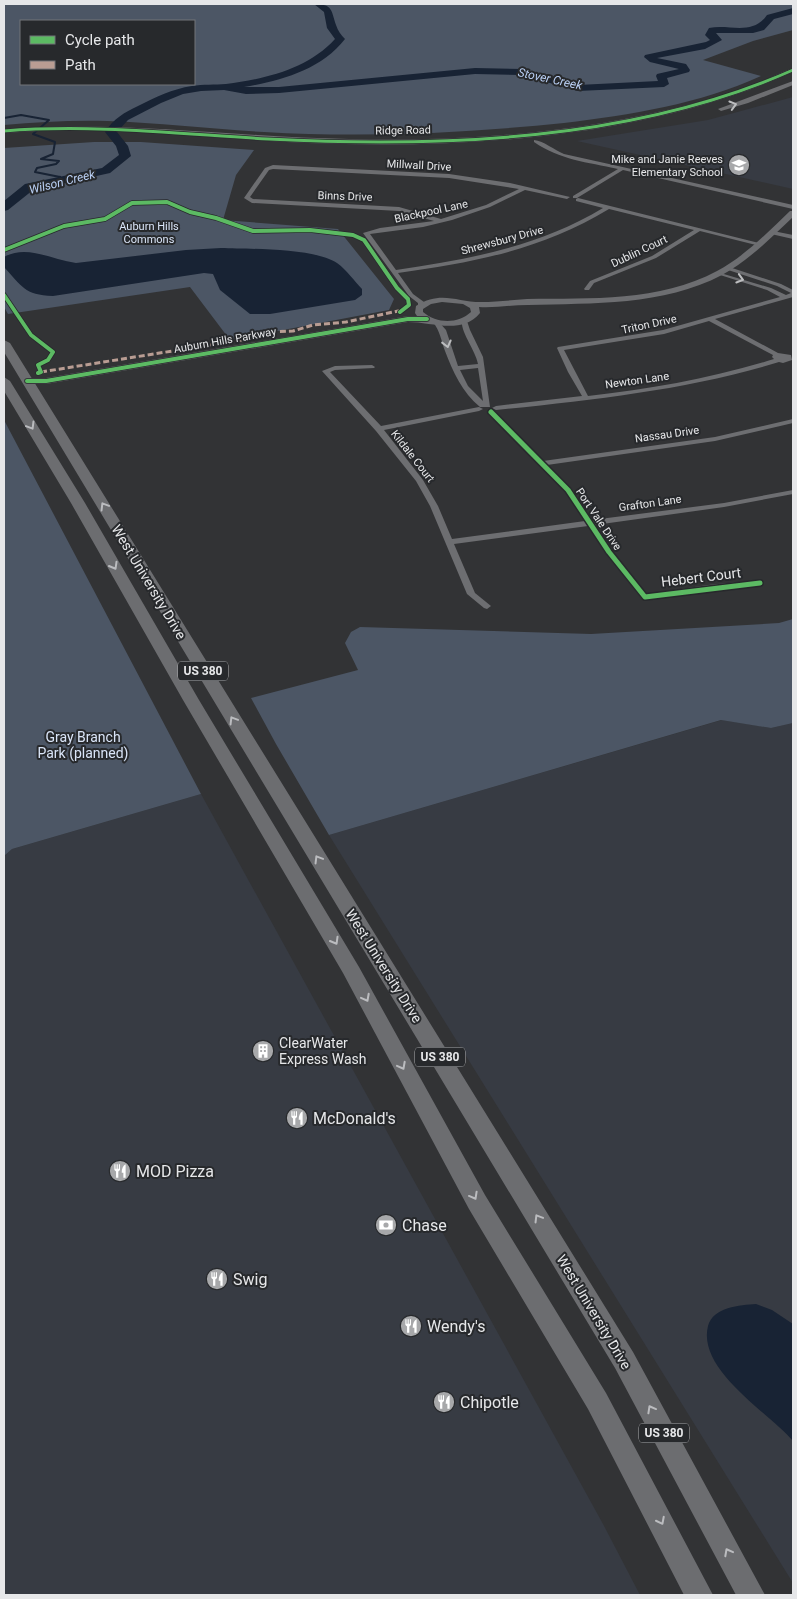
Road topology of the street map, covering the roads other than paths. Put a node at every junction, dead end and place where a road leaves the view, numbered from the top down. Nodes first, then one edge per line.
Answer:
1 (793, 70) edge
2 (773, 80) junction
3 (792, 84) edge
4 (716, 110) dead end
5 (628, 129) dead end
6 (7, 134) edge
7 (529, 134) junction
8 (183, 136) junction
9 (536, 141) junction
10 (622, 169) junction
11 (524, 188) junction
12 (577, 198) junction
13 (247, 200) joint
14 (609, 207) junction
15 (793, 207) edge
16 (793, 214) edge
17 (441, 221) junction
18 (700, 229) junction
19 (774, 233) junction
20 (793, 237) edge
21 (760, 244) junction
22 (723, 270) junction
23 (394, 272) junction
24 (769, 281) junction
25 (760, 285) junction
26 (407, 289) junction
27 (587, 289) dead end
28 (793, 294) edge
29 (784, 297) junction
30 (435, 300) junction
31 (465, 302) junction
32 (511, 304) junction
33 (420, 308) junction
34 (474, 315) junction
35 (432, 320) junction
36 (711, 320) junction
37 (464, 321) junction
38 (4, 343) edge
39 (778, 357) junction
40 (791, 358) edge
41 (372, 366) dead end
42 (481, 366) junction
43 (455, 368) junction
44 (27, 381) junction
45 (4, 383) edge
46 (586, 398) junction
47 (487, 408) junction
48 (793, 421) edge
49 (379, 429) junction
50 (542, 463) junction
51 (793, 492) edge
52 (591, 522) junction
53 (449, 542) junction
54 (760, 583) dead end
55 (645, 597) joint
56 (487, 606) dead end
57 (227, 760) junction
58 (343, 900) junction
59 (699, 1595) edge
60 (751, 1595) edge

1 - 2 street, Ridge Road
2 - 3 street
2 - 7 street, Ridge Road
4 -> 3 street
5 - 9 street, Ridge Road
6 - 8 street, Ridge Road
7 - 8 street, Ridge Road
7 - 9 street
8 - 9 street, Ridge Road
9 - 10 street
10 - 12 street
10 - 15 street
11 - 12 street, Millwall Drive
11 - 13 street, Millwall Drive
11 - 17 street, Blackpool Lane
12 - 14 street, Millwall Drive
13 - 17 street, Binns Drive
14 - 18 street, Millwall Drive
14 - 23 street, Shrewsbury Drive
16 - 19 street
17 - 23 street, Blackpool Lane
18 - 21 street, Millwall Drive
18 - 27 street, Dublin Court
19 - 20 street
19 - 21 street
21 - 22 street
22 - 24 street
22 -> 25 street
22 - 32 street
23 - 26 street
24 - 25 street
24 - 28 street
25 - 29 street
26 - 30 street
26 - 33 street
28 - 29 street, Triton Drive
29 - 36 street, Triton Drive
30 - 31 street
30 - 33 street, Auburn Hills Parkway
31 - 32 street
31 - 34 street
32 - 34 street
33 - 35 street
33 - 44 street, Auburn Hills Parkway
34 - 37 street
35 - 37 street, Auburn Hills Parkway
35 -> 43 street, Port Vale Drive
35 - 44 street, Auburn Hills Parkway
36 - 39 street
36 - 46 street, Triton Drive
37 - 42 street
38 - 44 highway, West University Drive / US 380
39 - 40 street
39 - 46 street, Newton Lane
41 - 49 street, Kildale Court
42 - 43 street
42 - 47 street
43 - 47 street, Port Vale Drive
44 - 45 highway
58 -> 44 highway, West University Drive / US 380
45 -> 57 highway, West University Drive / US 380
46 - 47 street, Newton Lane
47 - 49 street, Newton Lane
47 - 50 street, Port Vale Drive
48 - 50 street, Nassau Drive
49 - 53 street, Kildale Court
50 - 52 street, Port Vale Drive
51 - 52 street, Grafton Lane
52 - 53 street, Grafton Lane
52 - 55 street, Port Vale Drive
53 - 56 street, Kildale Court
54 - 55 street, Hebert Court
57 - 58 highway
57 -> 59 highway, West University Drive / US 380
60 -> 58 highway, West University Drive / US 380

